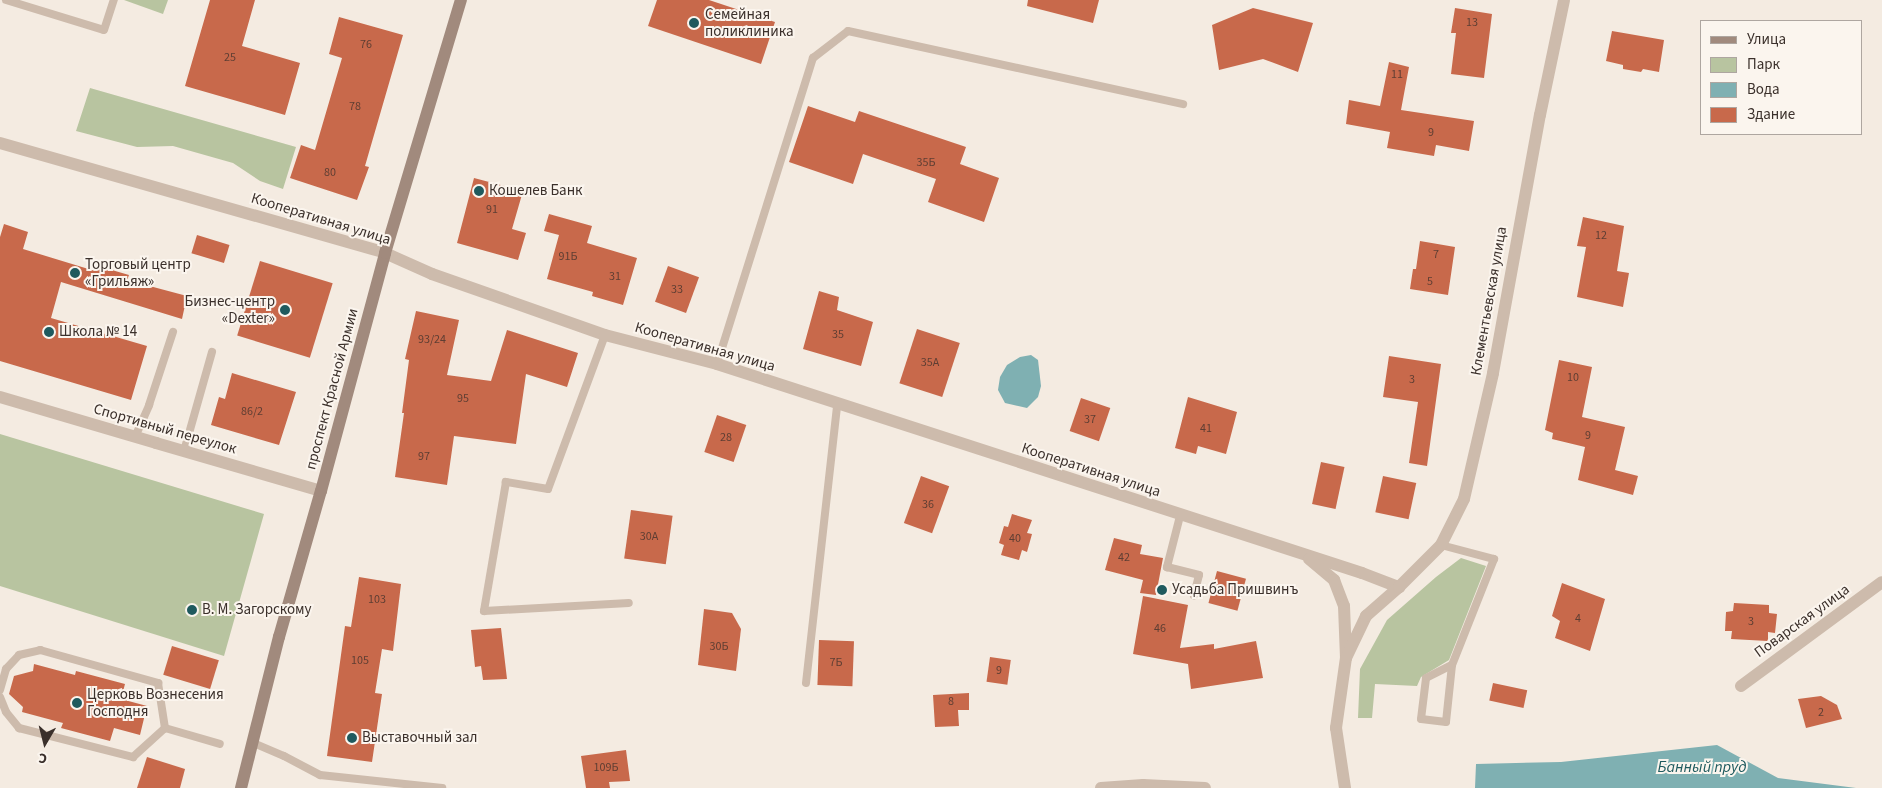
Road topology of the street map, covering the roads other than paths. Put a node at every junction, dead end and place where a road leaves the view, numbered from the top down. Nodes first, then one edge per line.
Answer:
1 (6, 0) edge
2 (114, 0) edge
3 (461, 0) edge
4 (1564, 0) edge
5 (1183, 104) dead end
6 (0, 143) edge
7 (384, 254) junction
8 (173, 332) dead end
9 (605, 335) junction
10 (212, 352) dead end
11 (717, 364) junction
12 (0, 396) edge
13 (837, 405) junction
14 (135, 436) junction
15 (184, 451) junction
16 (321, 490) junction
17 (1180, 516) junction
18 (1441, 545) junction
19 (1303, 554) junction
20 (1882, 582) edge
21 (1399, 587) junction
22 (1194, 595) dead end
23 (629, 603) dead end
24 (1346, 658) junction
25 (1452, 665) junction
26 (806, 683) dead end
27 (1741, 686) dead end
28 (0, 690) edge
29 (0, 697) edge
30 (165, 728) junction
31 (251, 742) junction
32 (220, 744) dead end
33 (241, 788) edge
34 (442, 788) edge
35 (1101, 788) edge
36 (1205, 788) edge
37 (1344, 788) edge

1 - 2 lane
3 - 7 main road, проспект Красной Армии
4 - 18 street, Клементьевская улица
5 - 11 lane
6 - 7 street, Кооперативная улица
7 - 9 street, Кооперативная улица
7 - 16 main road, проспект Красной Армии
8 - 14 lane
9 - 11 street, Кооперативная улица
9 - 23 lane
10 - 15 lane
11 - 13 street, Кооперативная улица
12 - 14 street, Спортивный переулок
13 - 17 street, Кооперативная улица
13 - 26 lane
14 - 15 street, Спортивный переулок
15 - 16 street, Спортивный переулок
16 - 31 main road, проспект Красной Армии
17 - 19 street, Кооперативная улица
17 - 22 lane
18 - 21 street, Клементьевская улица
18 - 25 lane
19 - 21 street, Кооперативная улица
19 - 24 street
20 - 27 street, Поварская улица
21 - 24 street, Клементьевская улица
24 - 37 street
25 - 25 lane
28 - 30 lane
29 - 30 lane
30 - 32 lane
31 - 33 main road, проспект Красной Армии
31 - 34 lane
35 - 36 street

